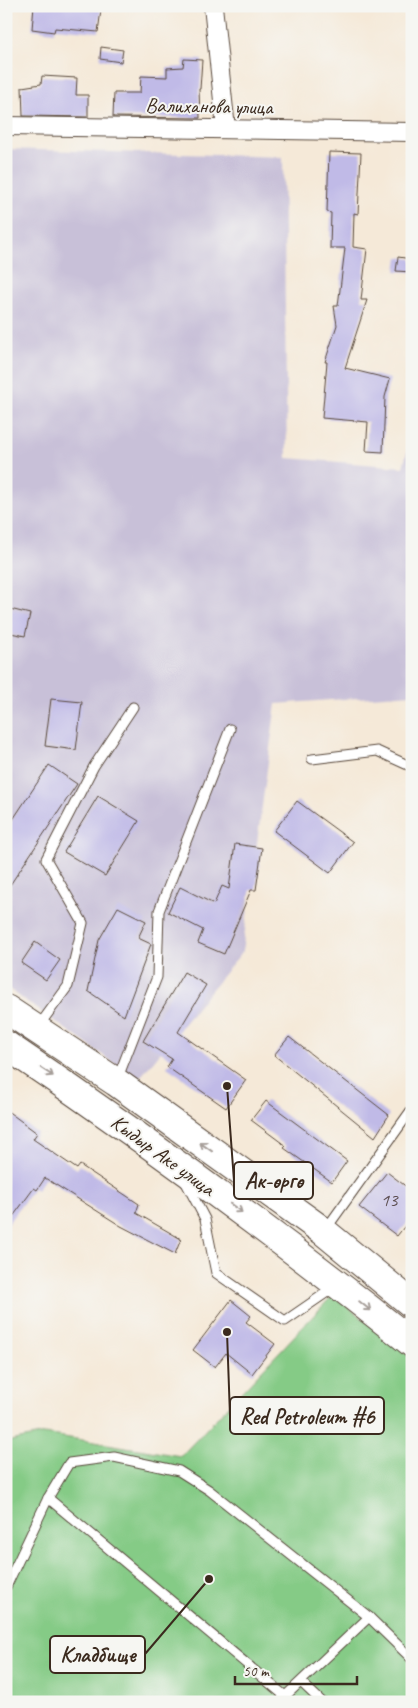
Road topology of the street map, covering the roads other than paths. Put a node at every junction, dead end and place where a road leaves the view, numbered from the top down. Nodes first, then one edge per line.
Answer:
1 (213, 6) edge
2 (6, 126) edge
3 (226, 129) junction
4 (412, 132) edge
5 (133, 707) dead end
6 (230, 729) dead end
7 (312, 759) dead end
8 (412, 768) edge
9 (6, 1009) edge
10 (36, 1029) junction
11 (6, 1045) edge
12 (116, 1082) junction
13 (97, 1107) junction
14 (412, 1109) edge
15 (177, 1165) junction
16 (324, 1232) junction
17 (304, 1258) junction
18 (359, 1261) junction
19 (339, 1285) junction
20 (412, 1304) edge
21 (412, 1343) edge
22 (48, 1498) junction
23 (6, 1587) edge
24 (369, 1618) junction
25 (412, 1659) edge
26 (300, 1682) junction
27 (282, 1699) edge
28 (322, 1702) edge

1 - 3 street
2 - 3 street, Валиханова улица
3 - 4 street, Валиханова улица
5 - 10 lane
6 - 12 lane
7 - 8 lane
9 - 10 highway, Кыдыр Аке улица
10 - 12 highway, Кыдыр Аке улица
11 -> 13 highway, Кыдыр Аке улица
12 - 13 highway
16 -> 12 highway, Кыдыр Аке улица
13 - 15 highway, Кыдыр Аке улица
14 - 16 lane
15 -> 17 highway, Кыдыр Аке улица
15 - 19 lane
16 - 17 highway
16 - 18 highway, Кыдыр Аке улица
17 - 19 highway, Кыдыр Аке улица
18 - 19 highway
18 - 20 highway, Кыдыр Аке улица
19 -> 21 highway, Кыдыр Аке улица
22 - 23 lane
22 - 24 lane
22 - 27 lane
24 - 25 lane
24 - 26 lane
26 - 27 lane
26 - 28 lane

